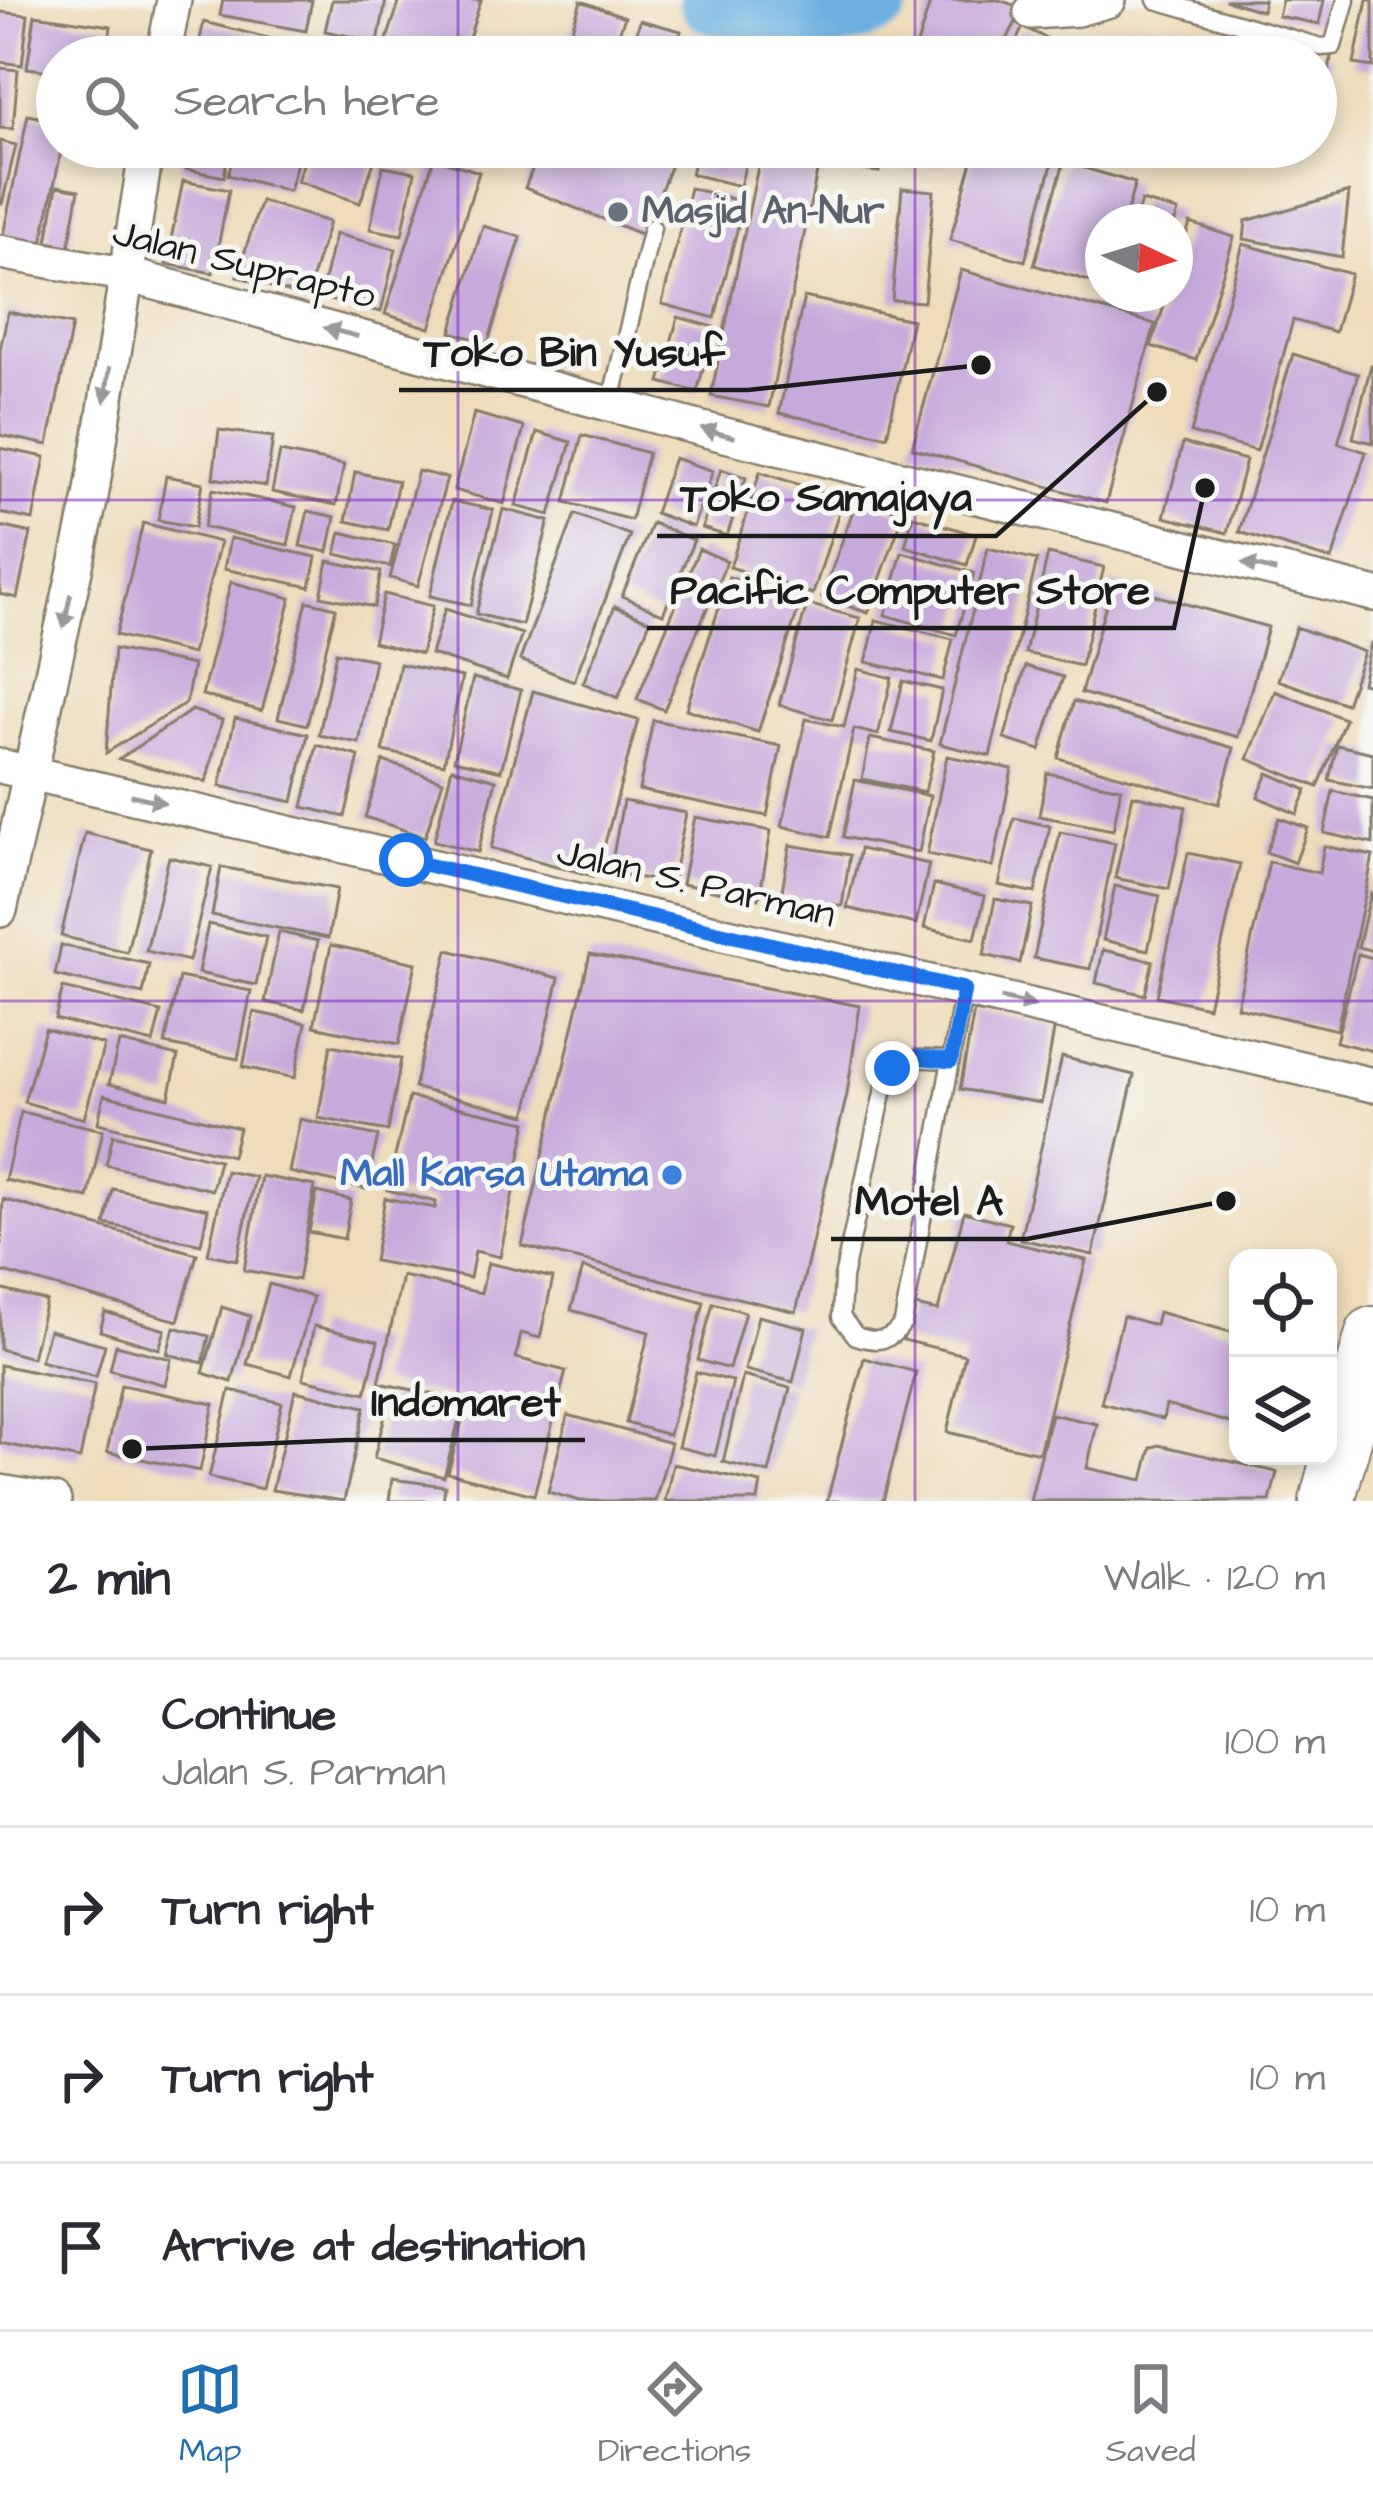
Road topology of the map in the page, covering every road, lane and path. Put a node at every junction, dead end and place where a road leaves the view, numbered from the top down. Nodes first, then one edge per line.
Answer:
1 (174, 0) edge
2 (1109, 0) edge
3 (1156, 0) edge
4 (1346, 0) edge
5 (1031, 12) dead end
6 (168, 36) edge
7 (1285, 36) edge
8 (1337, 39) edge
9 (143, 168) edge
10 (652, 229) dead end
11 (0, 253) edge
12 (123, 274) junction
13 (610, 405) junction
14 (1373, 594) edge
15 (0, 766) edge
16 (34, 773) junction
17 (0, 910) edge
18 (964, 989) junction
19 (951, 1061) junction
20 (1373, 1085) edge
21 (1373, 1334) edge
22 (0, 1492) edge
23 (1338, 1498) edge
24 (54, 1501) edge

1 - 6 street
2 - 5 street
3 - 7 lane
4 - 8 lane
9 - 12 street
10 - 13 lane
11 - 12 street, Jalan Suprapto
13 -> 12 street, Jalan Suprapto
12 -> 16 street
14 -> 13 street, Jalan Suprapto
15 - 16 street, Jalan S. Parman
16 - 17 street
16 -> 18 street, Jalan S. Parman
18 - 19 lane
18 -> 20 street, Jalan S. Parman
19 - 19 lane
21 - 23 main road
22 - 24 street

